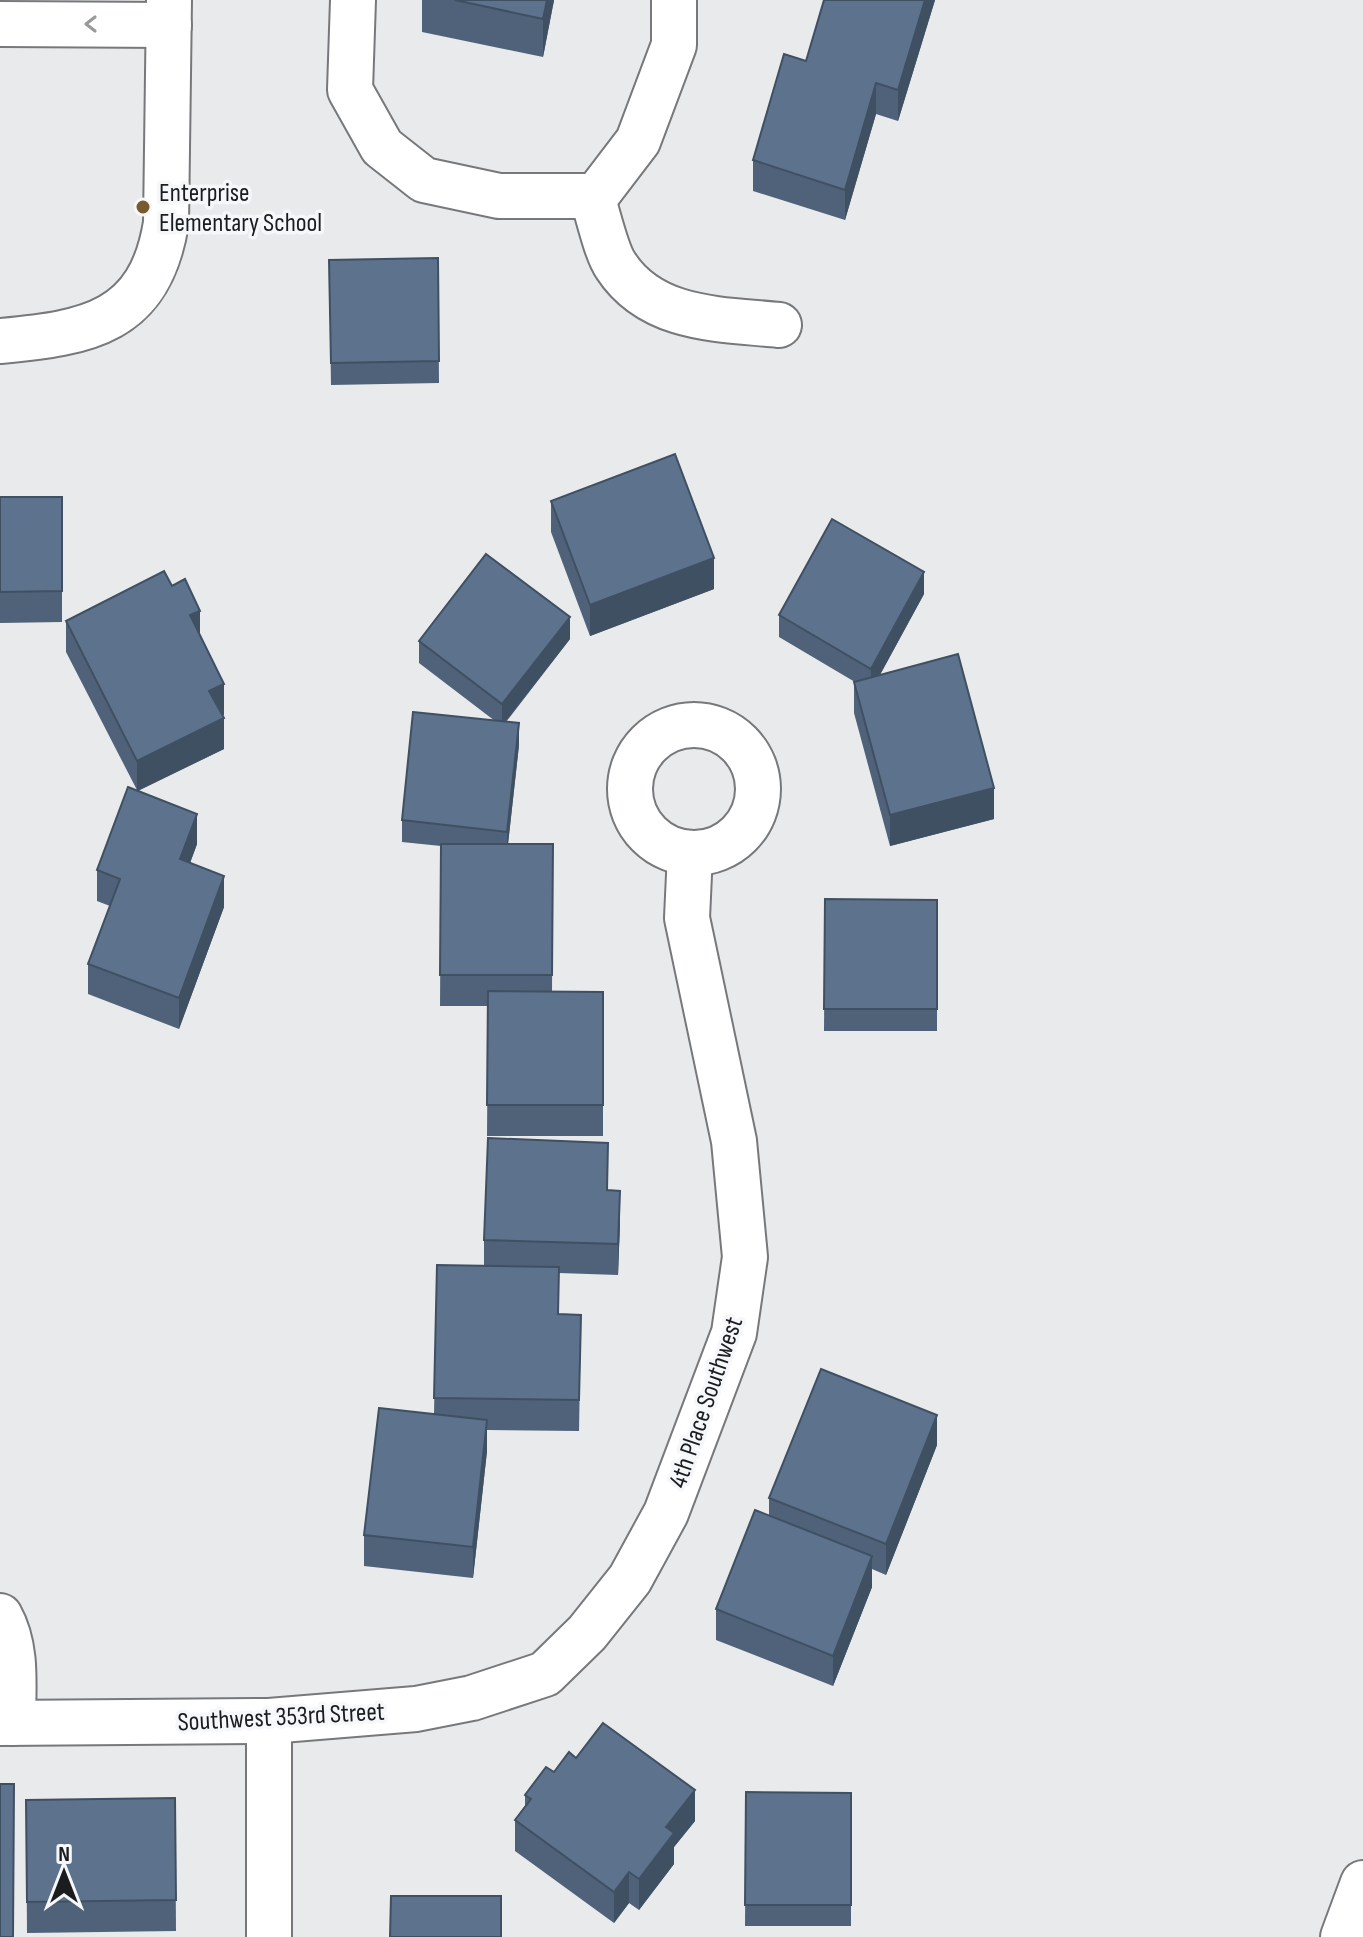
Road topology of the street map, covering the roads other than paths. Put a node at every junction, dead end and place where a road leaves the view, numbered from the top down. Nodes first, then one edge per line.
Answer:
1 (353, 0) edge
2 (674, 0) edge
3 (169, 12) edge
4 (0, 24) edge
5 (592, 196) junction
6 (779, 325) dead end
7 (0, 341) edge
8 (690, 853) dead end
9 (0, 1616) edge
10 (545, 1674) joint
11 (269, 1721) junction
12 (6, 1723) edge
13 (1363, 1883) edge
14 (269, 1937) edge
15 (1343, 1937) edge

1 - 5 street
2 - 5 street
3 -> 4 street
3 - 7 street
5 - 6 street
8 - 10 street, 4th Place Southwest
9 - 12 street, Southwest 353rd Street
10 - 11 street, Southwest 353rd Street
11 - 12 street, Southwest 353rd Street
11 - 14 street
13 - 15 street

